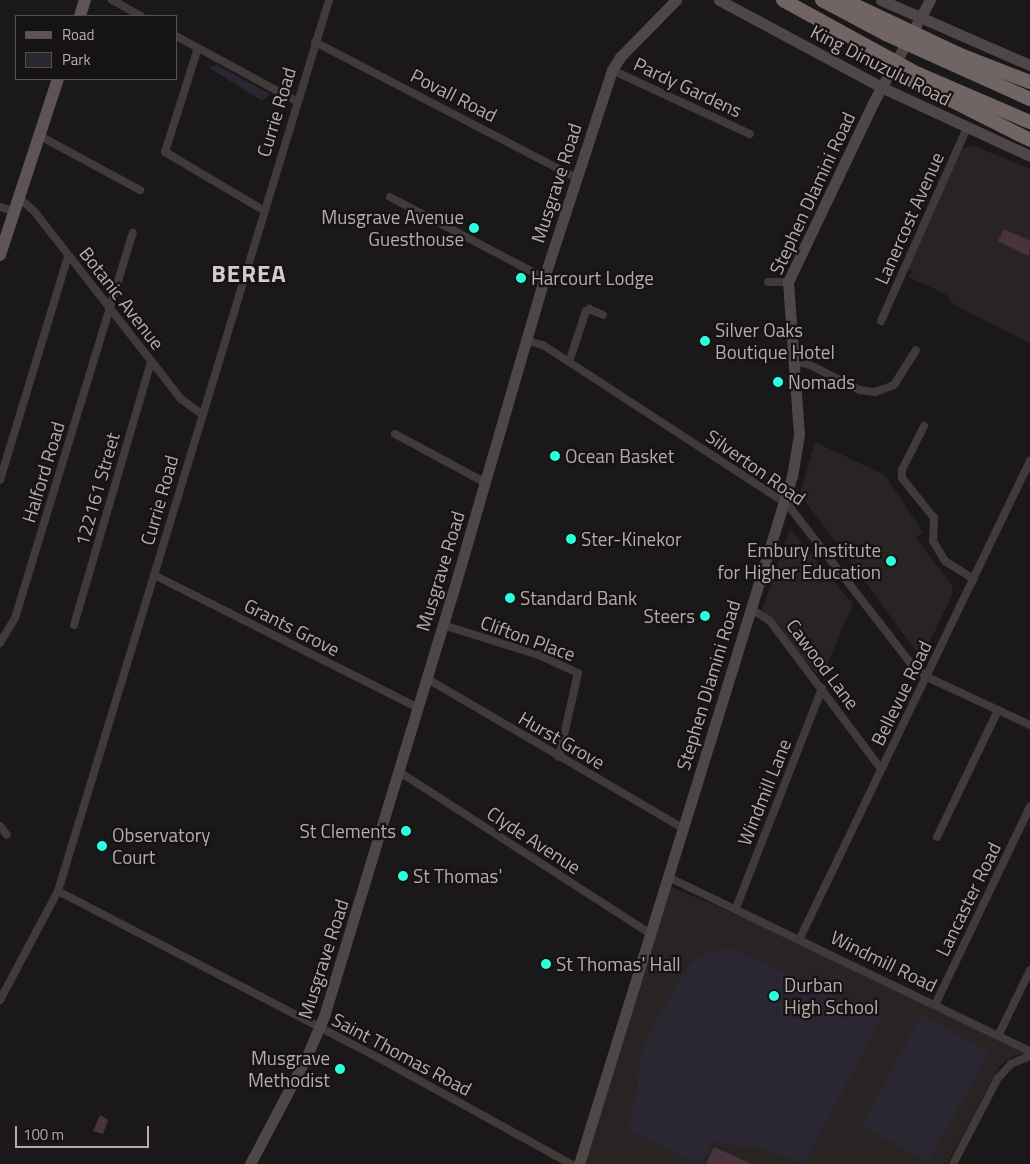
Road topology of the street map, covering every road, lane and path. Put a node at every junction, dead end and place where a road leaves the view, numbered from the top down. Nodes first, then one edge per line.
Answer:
1 (85, 0) edge
2 (112, 0) edge
3 (330, 0) edge
4 (676, 0) edge
5 (718, 0) edge
6 (783, 0) edge
7 (822, 0) edge
8 (844, 0) edge
9 (881, 0) edge
10 (930, 0) edge
11 (798, 9) junction
12 (80, 15) edge
13 (139, 15) edge
14 (919, 25) junction
15 (178, 37) edge
16 (315, 42) junction
17 (198, 48) junction
18 (1030, 65) edge
19 (612, 70) junction
20 (58, 80) edge
21 (1030, 82) edge
22 (883, 83) junction
23 (1030, 99) edge
24 (296, 101) junction
25 (1030, 122) edge
26 (967, 128) junction
27 (750, 134) dead end
28 (40, 136) junction
29 (1030, 140) edge
30 (1030, 156) edge
31 (576, 178) junction
32 (140, 190) dead end
33 (390, 197) dead end
34 (19, 198) junction
35 (0, 207) edge
36 (263, 210) junction
37 (14, 211) junction
38 (133, 233) dead end
39 (0, 255) edge
40 (68, 256) junction
41 (544, 278) junction
42 (768, 282) dead end
43 (788, 282) junction
44 (110, 308) junction
45 (603, 315) dead end
46 (881, 321) dead end
47 (526, 340) junction
48 (916, 350) dead end
49 (152, 362) junction
50 (569, 362) junction
51 (793, 362) junction
52 (202, 414) junction
53 (924, 426) dead end
54 (395, 434) dead end
55 (1030, 461) edge
56 (0, 480) edge
57 (484, 482) junction
58 (784, 502) junction
59 (154, 575) junction
60 (974, 579) junction
61 (751, 609) junction
62 (74, 625) dead end
63 (442, 625) junction
64 (0, 643) edge
65 (927, 677) junction
66 (426, 678) junction
67 (822, 688) junction
68 (416, 707) junction
69 (998, 710) junction
70 (1030, 725) edge
71 (559, 756) junction
72 (881, 769) junction
73 (398, 771) junction
74 (1030, 807) edge
75 (0, 826) edge
76 (683, 828) junction
77 (7, 835) dead end
78 (937, 837) dead end
79 (668, 877) junction
80 (58, 891) junction
81 (736, 908) junction
82 (652, 935) junction
83 (800, 938) junction
84 (1030, 970) edge
85 (0, 1000) edge
86 (935, 1005) junction
87 (320, 1028) junction
88 (998, 1036) junction
89 (1030, 1051) edge
90 (1030, 1056) edge
91 (250, 1164) edge
92 (571, 1164) edge
93 (579, 1164) edge
94 (954, 1164) edge

1 - 12 main road
2 - 13 street
3 - 16 street, Currie Road
4 - 19 main road, Musgrave Road
5 - 22 main road, King Dinuzulu Road
6 - 11 highway
7 - 23 highway
8 - 21 highway
9 - 14 main road
10 - 14 main road, Stephen Dlamini Road
11 - 25 highway
11 - 29 highway
14 - 18 main road
14 - 22 main road, Stephen Dlamini Road
15 - 17 street
16 - 24 street, Currie Road
16 - 31 street, Povall Road
17 - 24 street
17 - 36 street
19 - 27 street, Pardy Gardens
19 - 31 main road, Musgrave Road
20 - 28 main road
22 - 26 main road, King Dinuzulu Road
22 - 43 main road, Stephen Dlamini Road
24 - 36 street, Currie Road
26 - 30 main road, King Dinuzulu Road
26 - 46 street, Lanercost Avenue
28 - 32 street
28 - 34 main road
31 - 41 main road, Musgrave Road
33 - 41 street
34 - 37 main road
34 - 40 street, Botanic Avenue
35 - 37 street
36 - 52 street, Currie Road
37 - 39 main road
38 - 44 street, Halford Road
40 - 44 street, Botanic Avenue
40 - 56 street
41 - 47 main road, Musgrave Road
42 - 43 street
43 - 51 main road, Stephen Dlamini Road
44 - 49 street, Botanic Avenue
44 - 64 street, Halford Road
45 - 50 street
47 - 50 street, Silverton Road
47 - 57 main road, Musgrave Road
48 - 51 street
49 - 52 street, Botanic Avenue
49 - 62 street, 122161 Street
50 - 58 street, Silverton Road
51 - 58 main road, Stephen Dlamini Road
52 - 59 street, Currie Road
53 - 60 street
54 - 57 street
55 - 60 street, Bellevue Road
57 - 63 main road, Musgrave Road
58 - 61 main road, Stephen Dlamini Road
58 - 65 street, Silverton Road
59 - 68 street, Grants Grove
59 - 80 street, Currie Road
60 - 65 street, Bellevue Road
61 - 67 street, Cawood Lane
61 - 76 main road, Stephen Dlamini Road
63 - 66 main road, Musgrave Road
63 - 71 street, Clifton Place
65 - 69 street, Silverton Road
65 - 72 street, Bellevue Road
66 - 68 main road, Musgrave Road
66 - 71 street, Hurst Grove
67 - 72 street, Cawood Lane
67 - 81 street, Windmill Lane
68 - 73 main road, Musgrave Road
69 - 70 street, Silverton Road
69 - 78 street
71 - 76 street, Hurst Grove
72 - 83 street, Bellevue Road
73 - 82 street, Clyde Avenue
73 - 87 main road, Musgrave Road
74 - 86 street, Lancaster Road
75 - 77 street
76 - 79 main road, Stephen Dlamini Road
79 - 81 street, Windmill Road
79 - 82 main road, Stephen Dlamini Road
80 - 85 street, Currie Road
80 - 87 street, Saint Thomas Road
81 - 83 street, Windmill Road
82 - 93 main road, Stephen Dlamini Road
83 - 86 street, Windmill Road
84 - 88 street
86 - 88 street, Windmill Road
87 - 91 main road, Musgrave Road
87 - 92 street, Saint Thomas Road
88 - 89 street, Windmill Road
90 - 94 street

